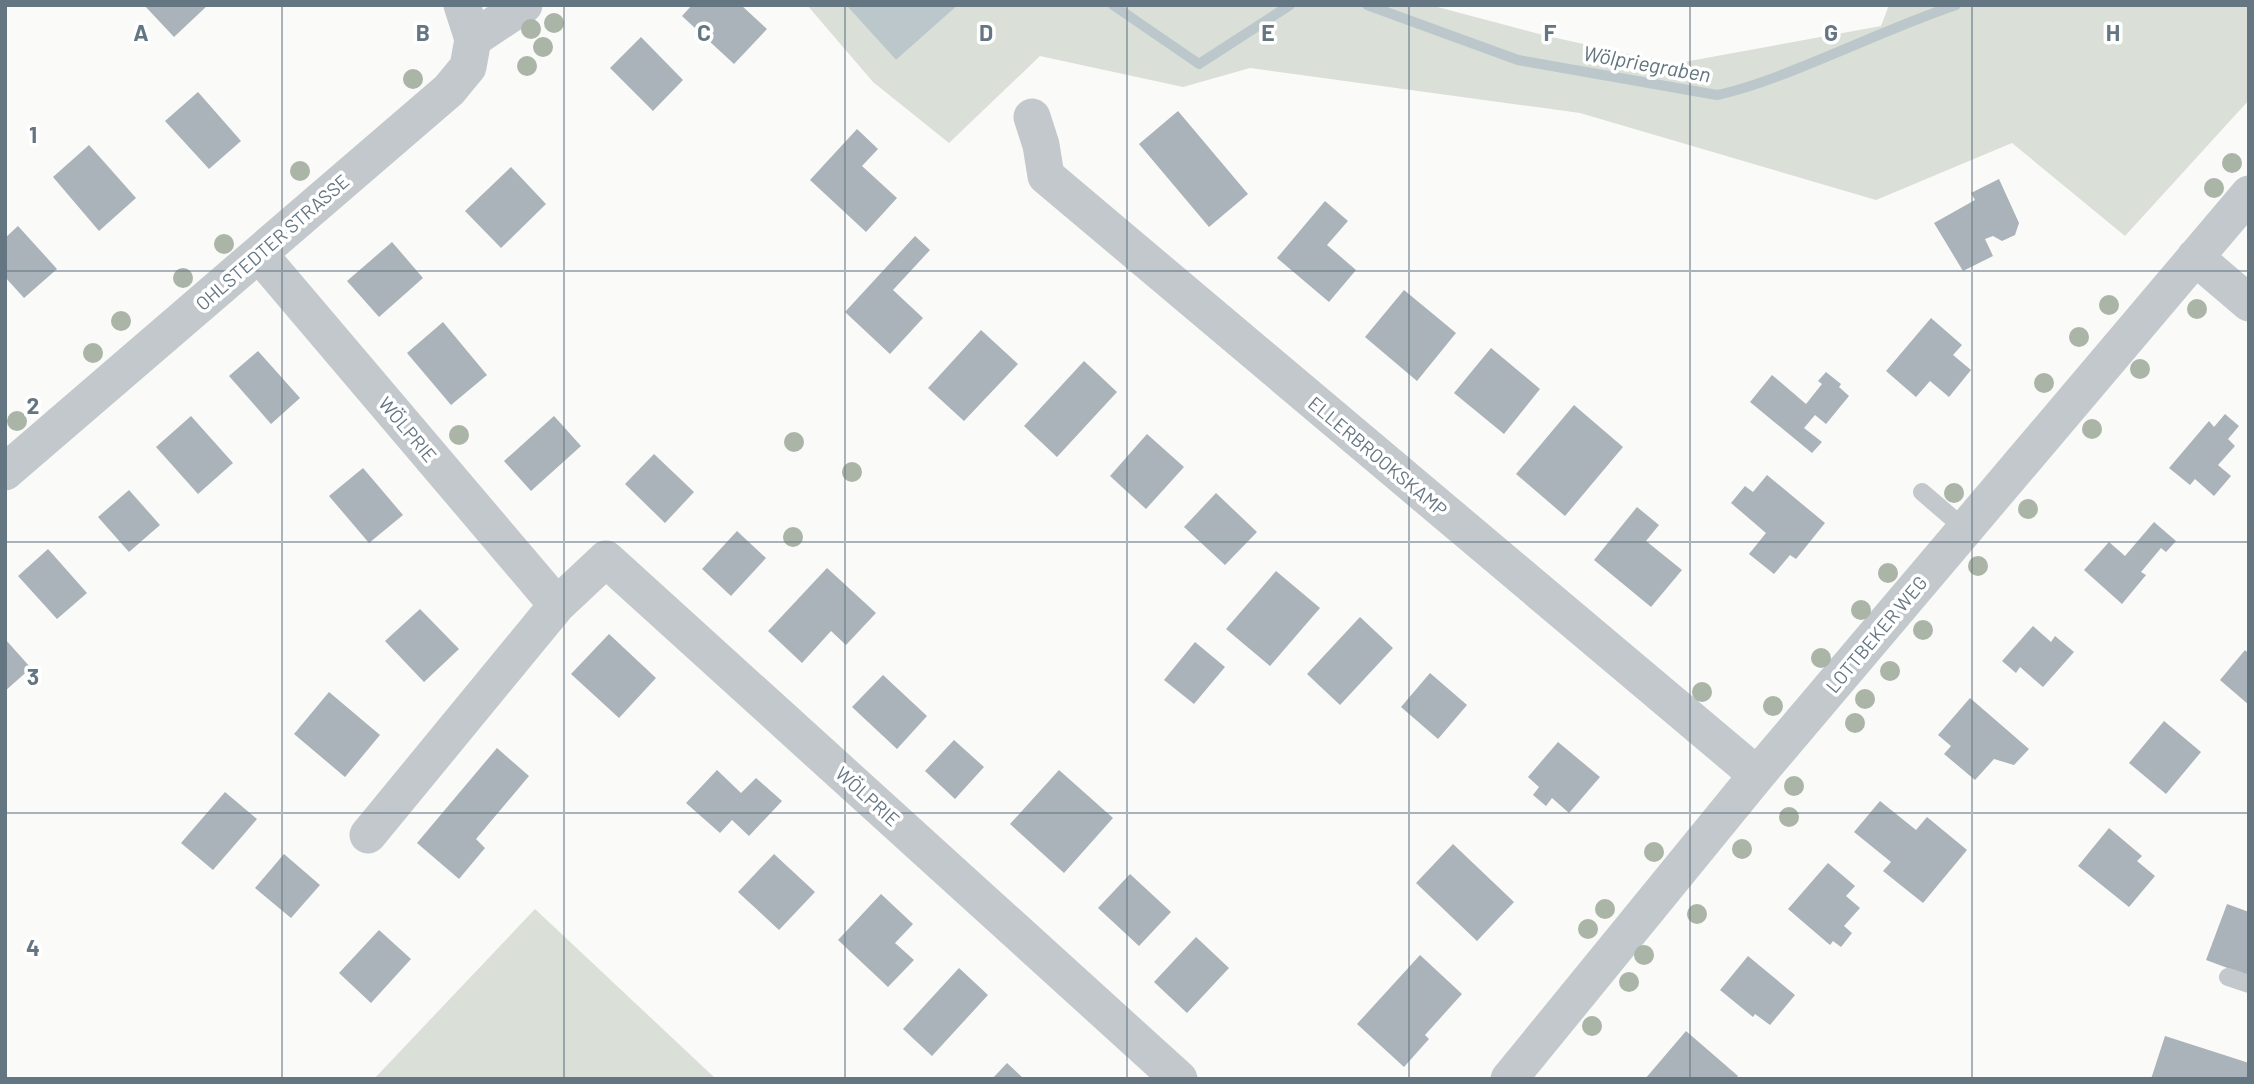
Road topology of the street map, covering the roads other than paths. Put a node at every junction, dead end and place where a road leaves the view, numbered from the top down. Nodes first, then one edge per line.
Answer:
1 (524, 5) edge
2 (468, 22) edge
3 (1032, 117) dead end
4 (2249, 194) edge
5 (259, 254) junction
6 (2195, 257) junction
7 (2249, 303) edge
8 (5, 472) edge
9 (1922, 492) dead end
10 (1965, 529) junction
11 (557, 605) junction
12 (1757, 775) junction
13 (368, 835) dead end
14 (2228, 977) dead end
15 (2249, 984) edge
16 (1179, 1079) edge
17 (1509, 1079) edge

1 - 2 street, OHLSTEDTER STRASSE
2 - 5 street, OHLSTEDTER STRASSE
3 - 12 street, ELLERBROOKSKAMP
4 - 6 street, LOTTBEKER WEG
5 - 8 street, OHLSTEDTER STRASSE
5 - 11 street, WÖLPRIE
6 - 7 street
6 - 10 street, LOTTBEKER WEG
9 - 10 lane
10 - 12 street, LOTTBEKER WEG
11 - 13 street, WÖLPRIE
11 - 16 street, WÖLPRIE
12 - 17 street, LOTTBEKER WEG
14 - 15 lane

